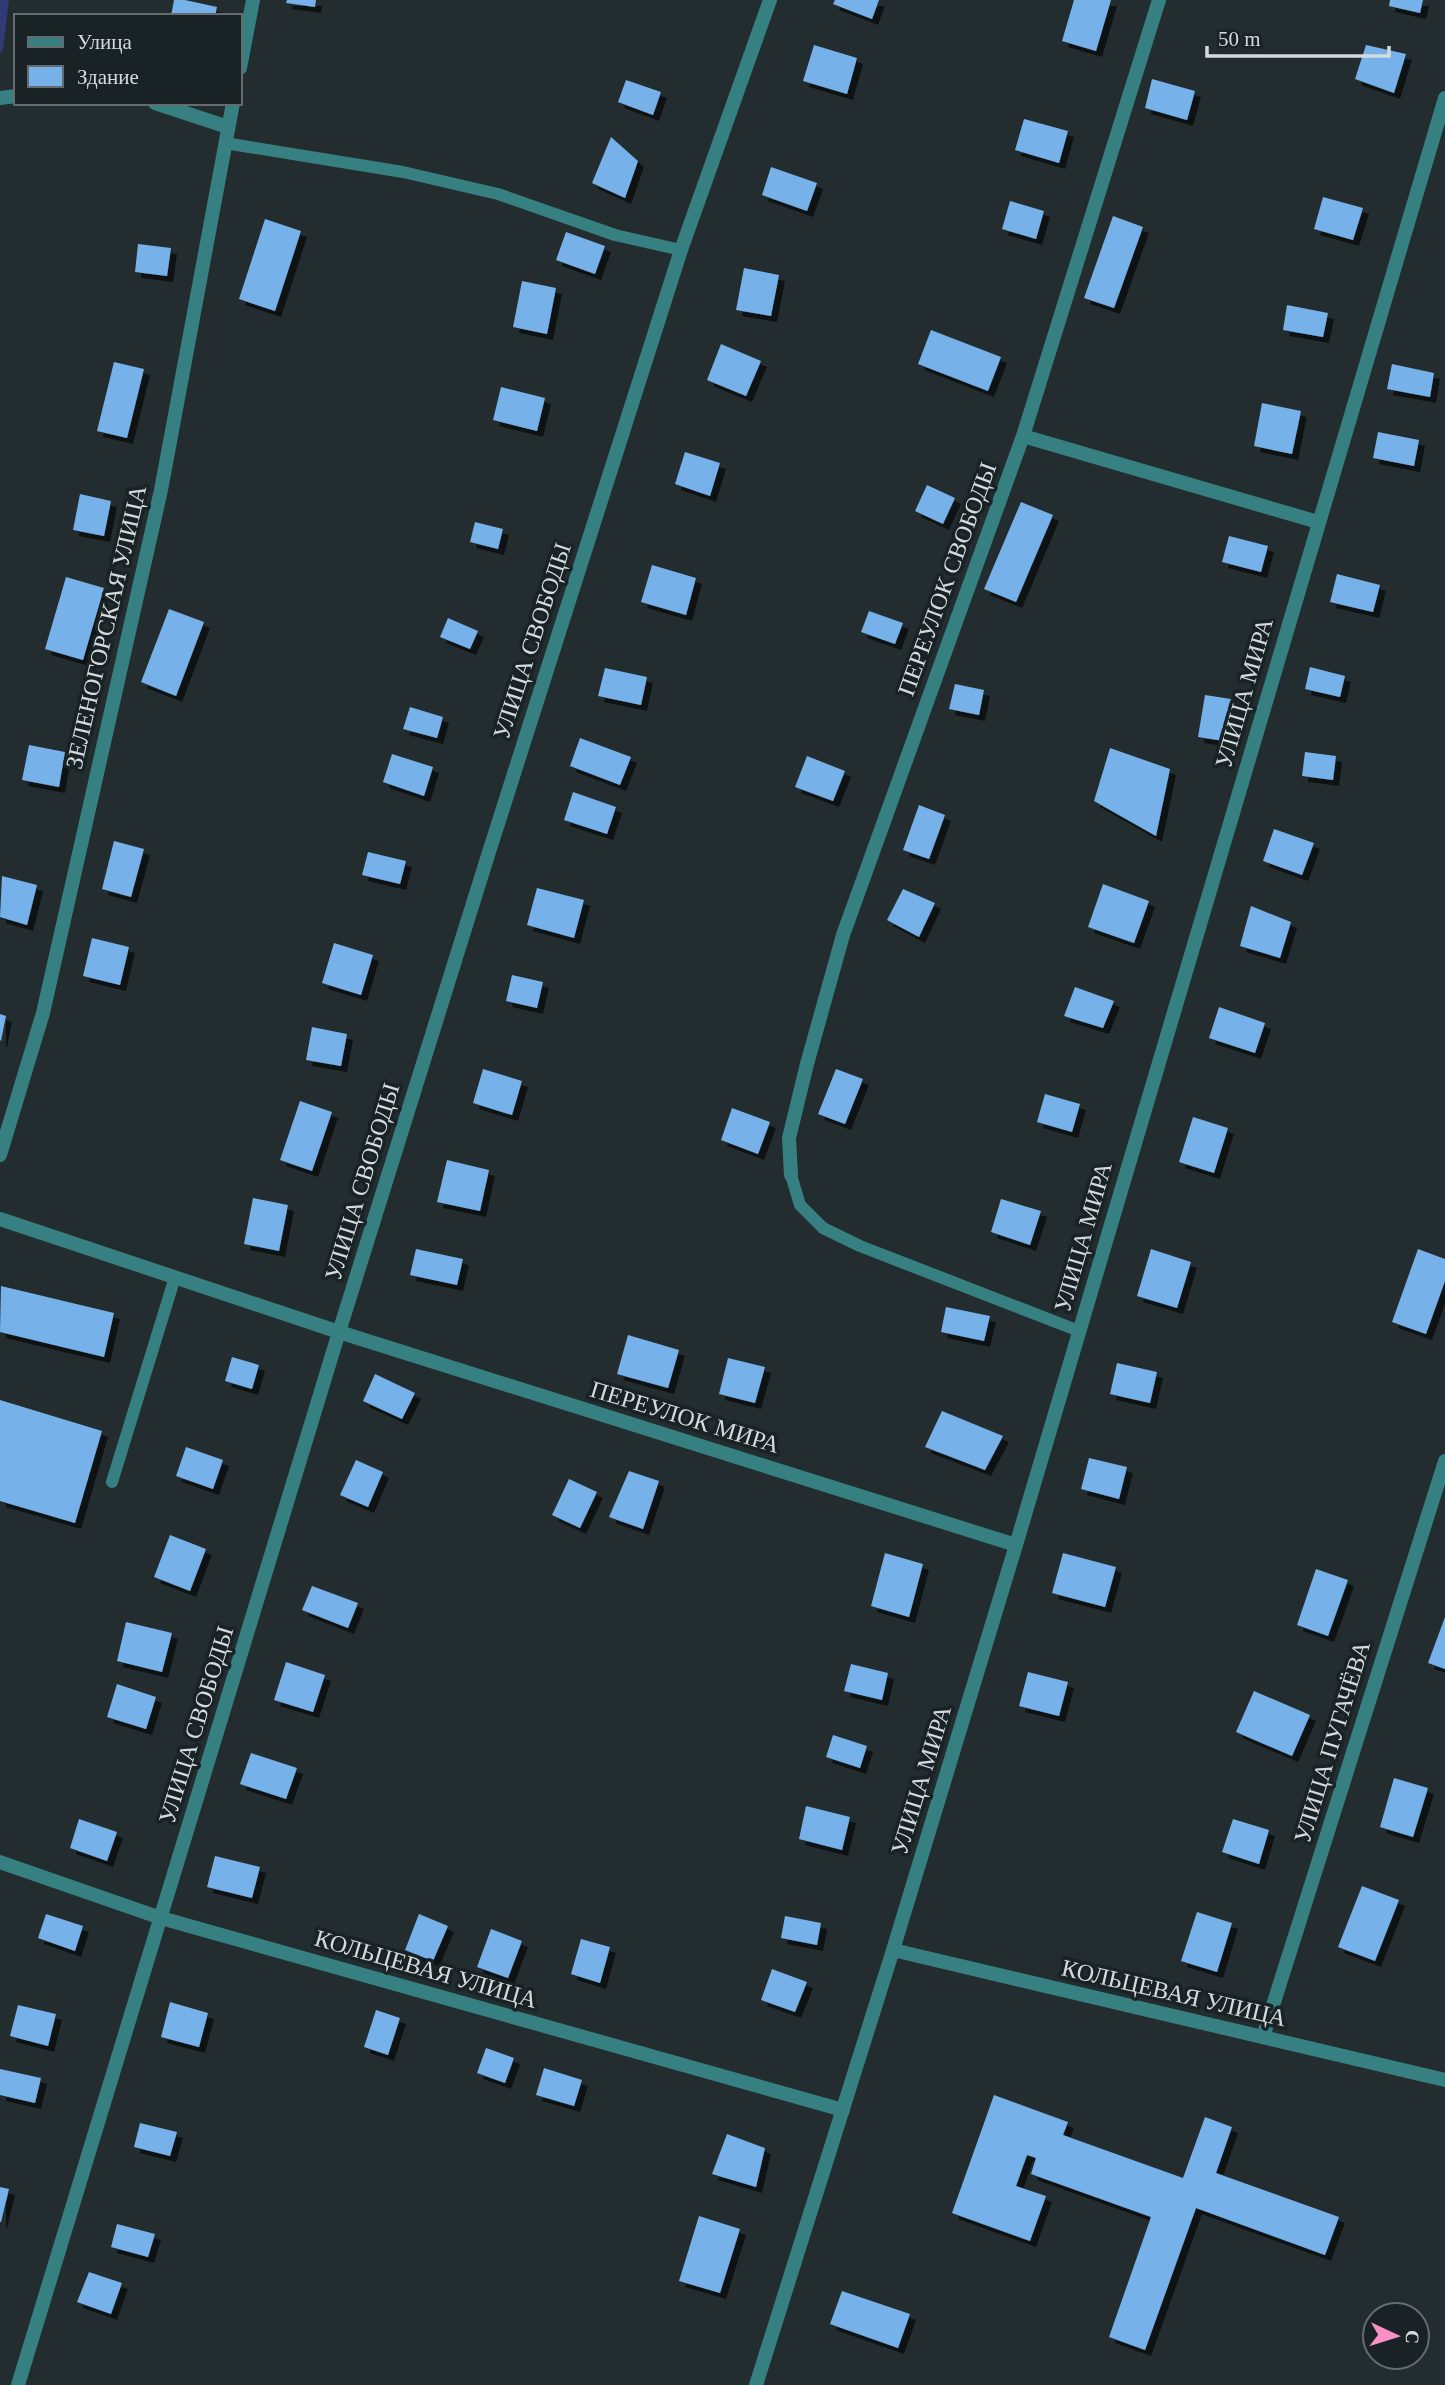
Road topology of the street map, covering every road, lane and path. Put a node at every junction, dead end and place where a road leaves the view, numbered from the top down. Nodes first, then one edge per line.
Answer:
1 (253, 0) edge
2 (771, 0) edge
3 (1158, 0) edge
4 (242, 58) edge
5 (1445, 98) edge
6 (161, 105) edge
7 (233, 105) edge
8 (228, 127) junction
9 (225, 143) junction
10 (681, 250) junction
11 (1023, 436) junction
12 (1318, 522) junction
13 (0, 1155) edge
14 (791, 1175) joint
15 (0, 1219) edge
16 (175, 1277) junction
17 (1079, 1331) junction
18 (339, 1332) junction
19 (1445, 1461) edge
20 (111, 1482) dead end
21 (1016, 1545) junction
22 (0, 1863) edge
23 (160, 1918) junction
24 (893, 1950) junction
25 (1263, 2037) junction
26 (1445, 2080) edge
27 (843, 2110) junction
28 (18, 2385) edge
29 (757, 2385) edge

1 - 4 street
2 - 10 street, УЛИЦА СВОБОДЫ
3 - 11 street, ПЕРЕУЛОК СВОБОДЫ
5 - 12 street, УЛИЦА МИРА
6 - 8 street
7 - 8 street, ЗЕЛЕНОГОРСКАЯ УЛИЦА
8 - 9 street, ЗЕЛЕНОГОРСКАЯ УЛИЦА
9 - 10 lane
9 - 13 street, ЗЕЛЕНОГОРСКАЯ УЛИЦА
10 - 18 street, УЛИЦА СВОБОДЫ
11 - 12 street
11 - 14 street, ПЕРЕУЛОК СВОБОДЫ
12 - 17 street, УЛИЦА МИРА
14 - 17 lane
15 - 16 street, ПЕРЕУЛОК МИРА
16 - 18 street, ПЕРЕУЛОК МИРА
16 - 20 lane
17 - 21 street, УЛИЦА МИРА
18 - 21 street, ПЕРЕУЛОК МИРА
18 - 23 street, УЛИЦА СВОБОДЫ
19 - 25 street, УЛИЦА ПУГАЧЁВА
21 - 24 street, УЛИЦА МИРА
22 - 23 street, КОЛЬЦЕВАЯ УЛИЦА
23 - 27 street, КОЛЬЦЕВАЯ УЛИЦА
23 - 28 street, УЛИЦА СВОБОДЫ
24 - 25 street, КОЛЬЦЕВАЯ УЛИЦА
24 - 27 street, УЛИЦА МИРА
25 - 26 street, КОЛЬЦЕВАЯ УЛИЦА
27 - 29 street, УЛИЦА МИРА

